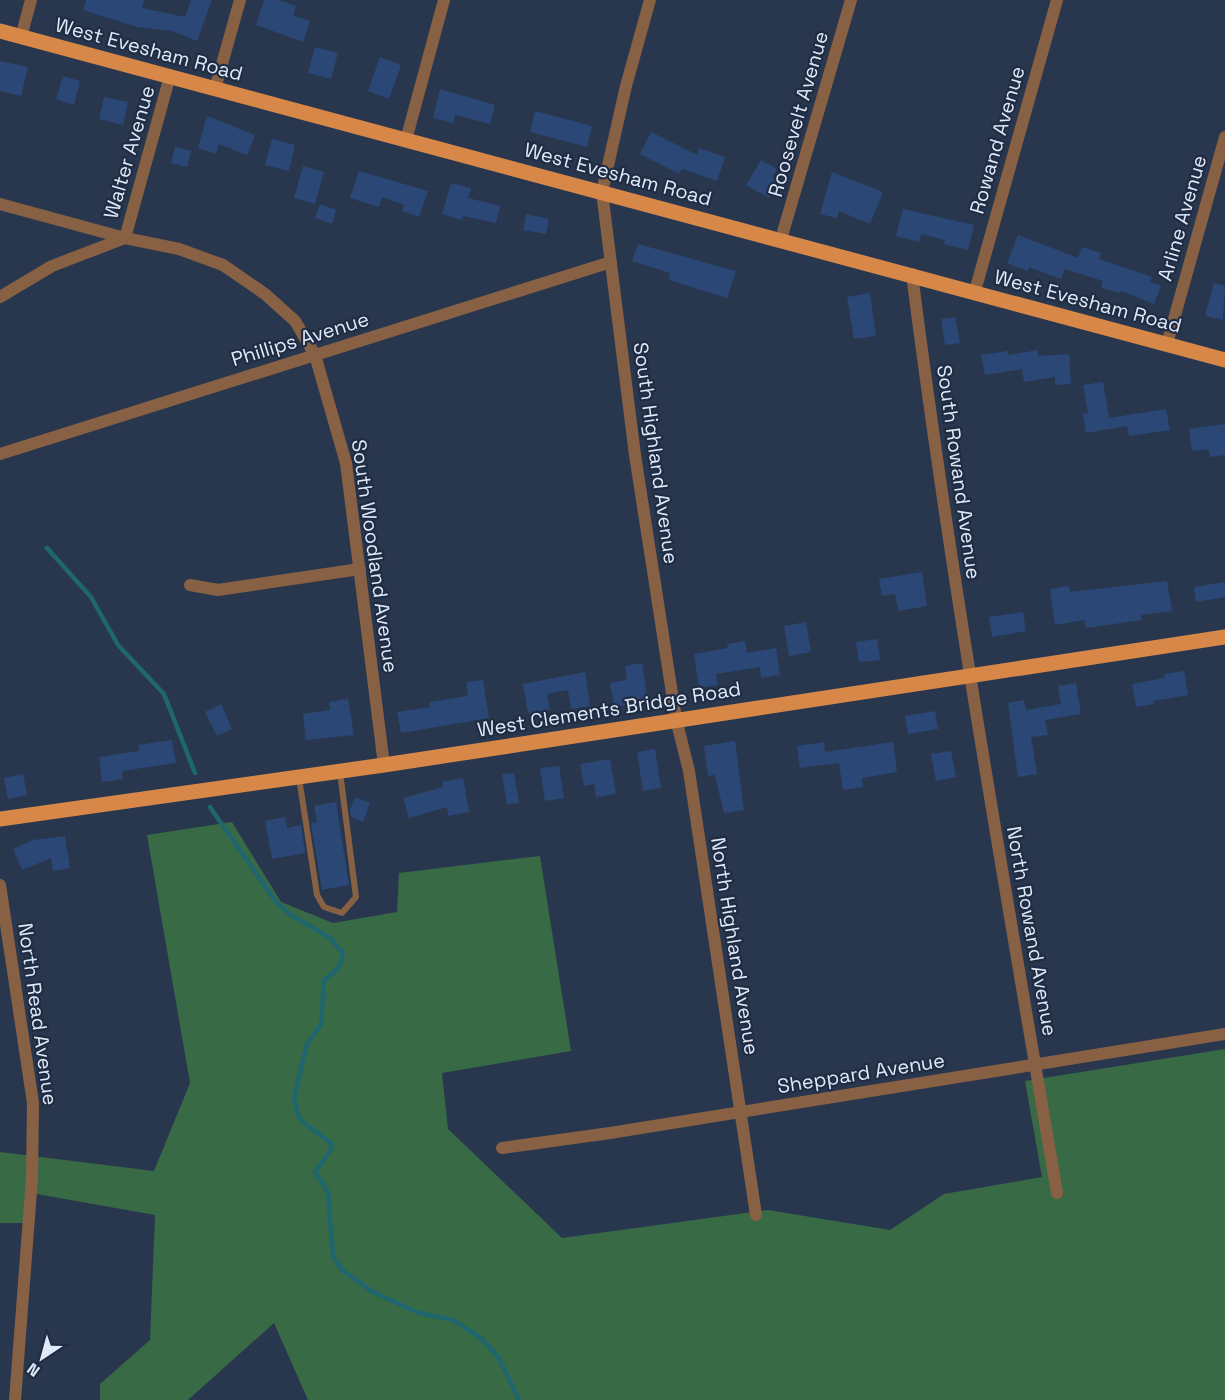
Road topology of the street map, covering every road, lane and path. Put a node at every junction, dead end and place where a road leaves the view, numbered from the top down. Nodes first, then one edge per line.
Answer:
1 (31, 0) edge
2 (240, 0) edge
3 (444, 0) edge
4 (650, 0) edge
5 (851, 0) edge
6 (1057, 0) edge
7 (0, 31) edge
8 (21, 37) junction
9 (170, 76) junction
10 (216, 89) junction
11 (1225, 137) edge
12 (406, 140) junction
13 (602, 192) junction
14 (0, 204) edge
15 (125, 238) junction
16 (781, 239) junction
17 (611, 262) junction
18 (912, 274) junction
19 (975, 291) junction
20 (0, 297) edge
21 (1167, 344) junction
22 (315, 355) junction
23 (1225, 360) edge
24 (0, 454) edge
25 (360, 569) junction
26 (190, 585) dead end
27 (1225, 637) edge
28 (969, 676) junction
29 (676, 719) junction
30 (384, 765) junction
31 (340, 771) junction
32 (299, 777) junction
33 (0, 819) edge
34 (0, 885) edge
35 (1225, 1034) edge
36 (1035, 1065) junction
37 (740, 1112) junction
38 (502, 1148) dead end
39 (1057, 1193) dead end
40 (756, 1215) dead end
41 (15, 1400) edge

1 - 8 street
2 - 10 street
3 - 12 street
4 - 13 street
5 - 16 street, Roosevelt Avenue
6 - 19 street, Rowand Avenue
7 - 8 main road, West Evesham Road
8 - 9 main road, West Evesham Road
9 - 10 main road, West Evesham Road
9 - 15 street, Walter Avenue
10 - 12 main road, West Evesham Road
11 - 21 street, Arline Avenue
12 - 13 main road, West Evesham Road
13 - 16 main road, West Evesham Road
13 - 17 street, South Highland Avenue
14 - 15 street, South Woodland Avenue
15 - 20 street
15 - 22 street, South Woodland Avenue
16 - 18 main road, West Evesham Road
17 - 22 street, Phillips Avenue
17 - 29 street, South Highland Avenue
18 - 19 main road, West Evesham Road
18 - 28 street, South Rowand Avenue
19 - 21 main road, West Evesham Road
21 - 23 main road, West Evesham Road
22 - 24 street, Phillips Avenue
22 - 25 street, South Woodland Avenue
25 - 26 street
25 - 30 street, South Woodland Avenue
27 - 28 main road, West Clements Bridge Road
28 - 29 main road, West Clements Bridge Road
28 - 36 street, North Rowand Avenue
29 - 30 main road, West Clements Bridge Road
29 - 37 street, North Highland Avenue
30 - 31 main road, West Clements Bridge Road
31 - 32 main road, West Clements Bridge Road
31 - 32 lane
32 - 33 main road, West Clements Bridge Road
34 - 41 street, North Read Avenue
35 - 36 street, Sheppard Avenue
36 - 37 street, Sheppard Avenue
36 - 39 street, North Rowand Avenue
37 - 38 street, Sheppard Avenue
37 - 40 street, North Highland Avenue

